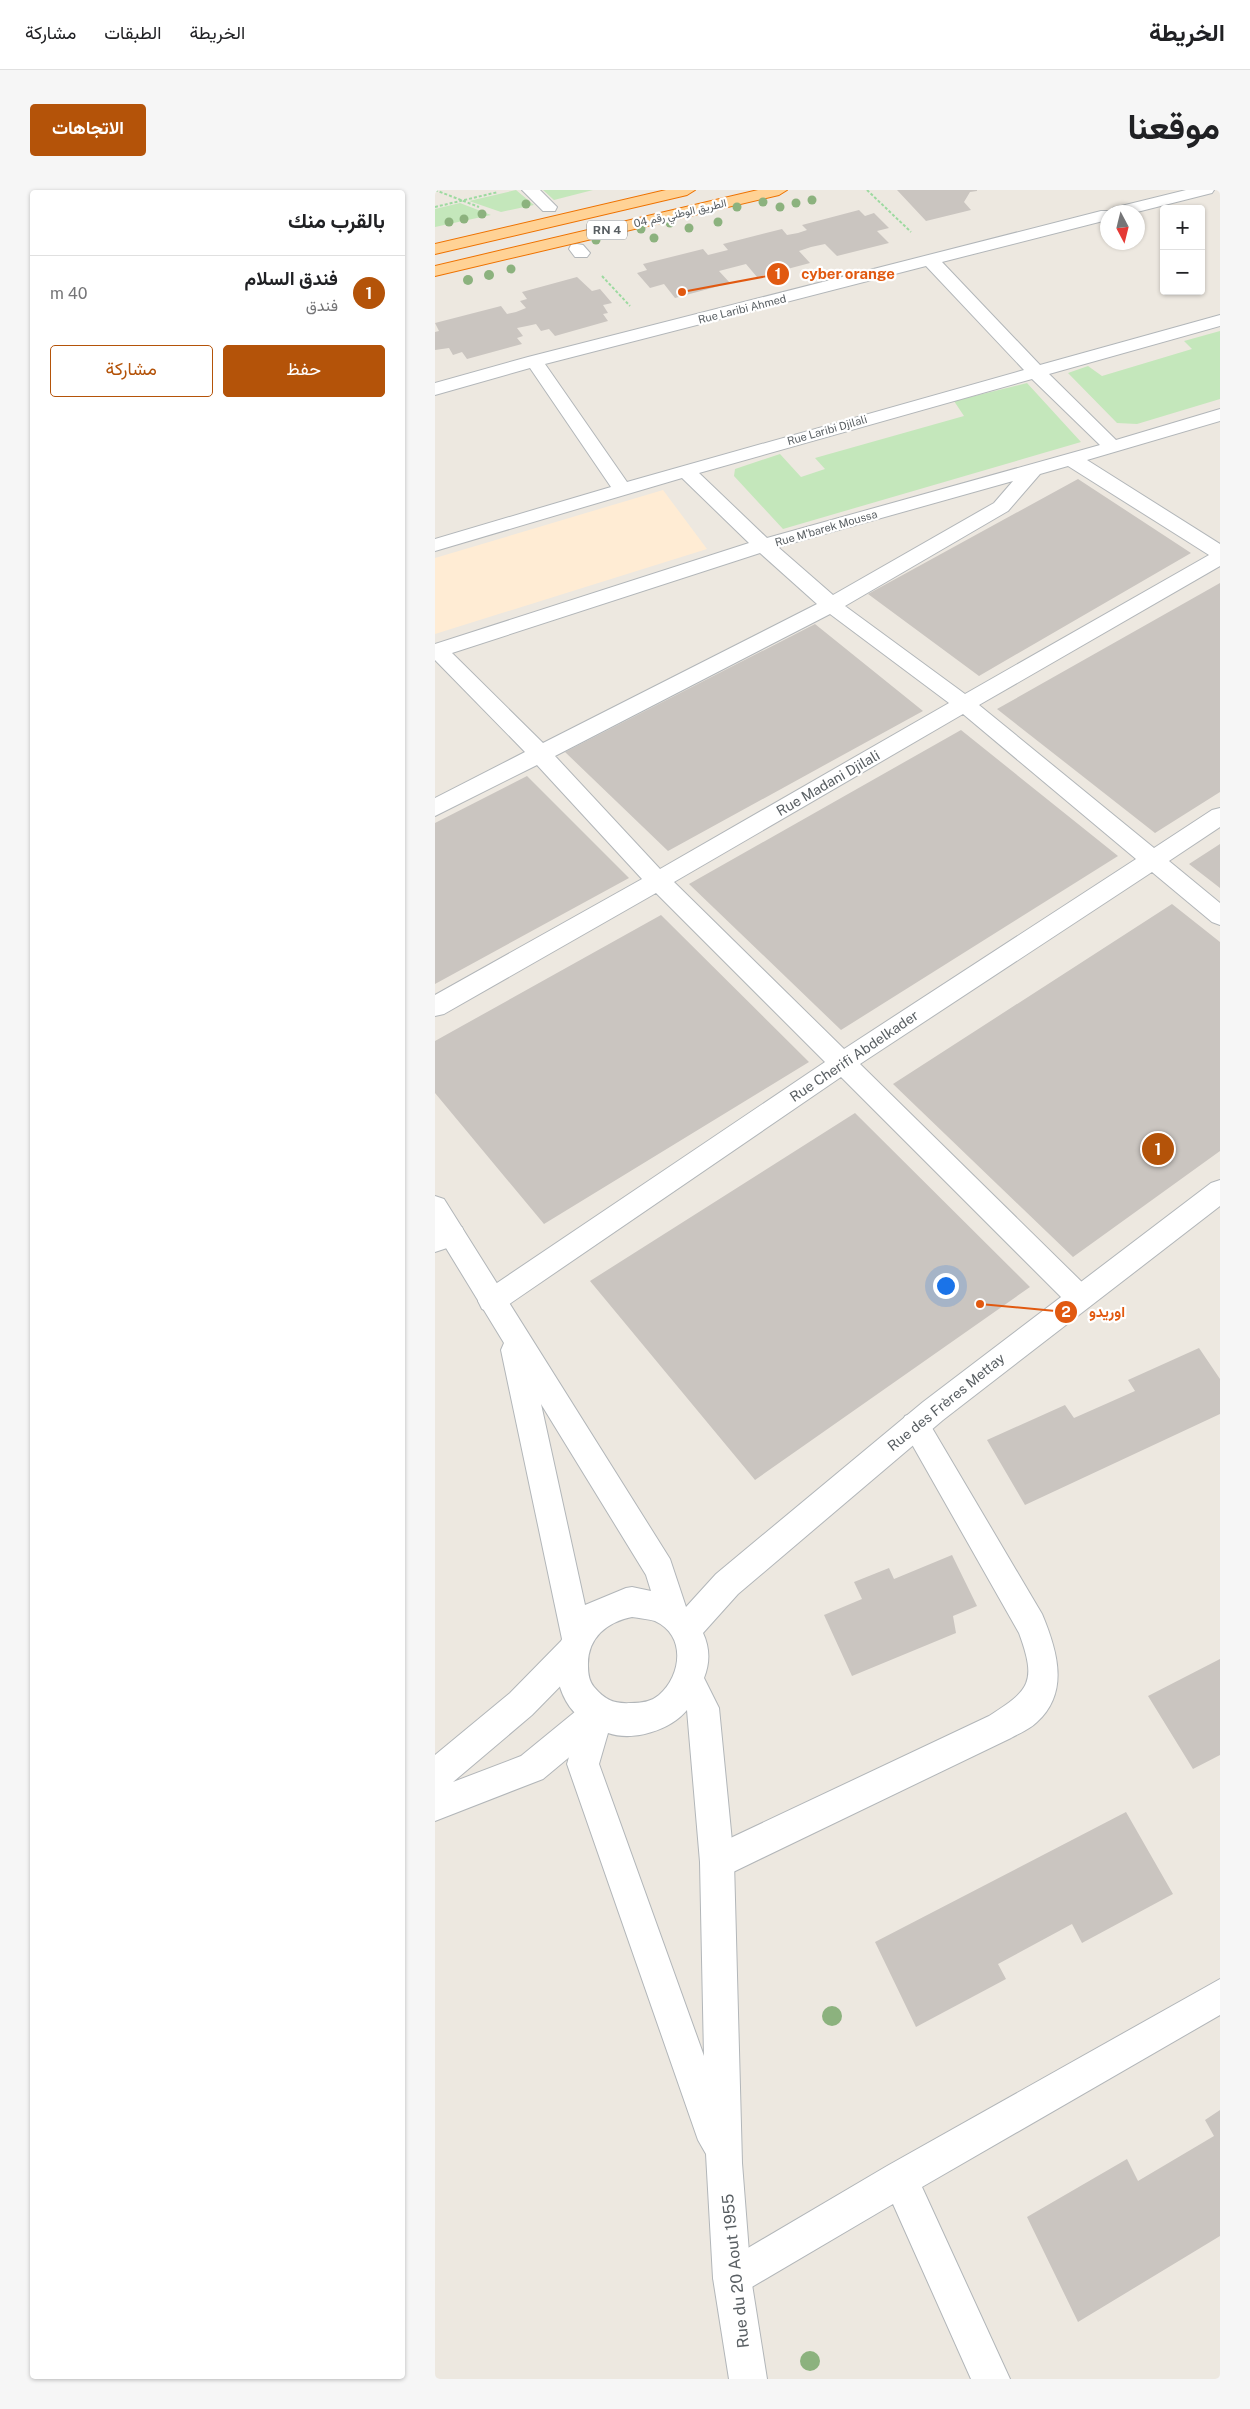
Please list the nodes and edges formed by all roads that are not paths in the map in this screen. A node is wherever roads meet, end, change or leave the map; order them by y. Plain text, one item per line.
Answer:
1 (530, 190) edge
2 (687, 190) edge
3 (779, 190) edge
4 (1206, 190) edge
5 (1145, 205) edge
6 (549, 206) dead end
7 (1100, 218) edge
8 (435, 249) edge
9 (931, 261) junction
10 (435, 271) edge
11 (1220, 320) edge
12 (535, 361) junction
13 (1035, 371) junction
14 (435, 389) edge
15 (1220, 415) edge
16 (1113, 447) junction
17 (1071, 460) junction
18 (1034, 469) junction
19 (686, 471) junction
20 (623, 490) junction
21 (763, 545) junction
22 (435, 546) edge
23 (1220, 553) edge
24 (1220, 558) edge
25 (831, 606) junction
26 (436, 650) edge
27 (963, 703) junction
28 (540, 754) junction
29 (435, 808) edge
30 (1220, 816) edge
31 (1150, 860) junction
32 (659, 882) junction
33 (1220, 916) edge
34 (435, 1006) edge
35 (841, 1064) junction
36 (1220, 1191) edge
37 (435, 1207) edge
38 (443, 1238) edge
39 (1080, 1298) junction
40 (492, 1301) junction
41 (510, 1329) junction
42 (915, 1426) junction
43 (680, 1622) junction
44 (575, 1645) junction
45 (690, 1683) junction
46 (598, 1713) junction
47 (435, 1776) edge
48 (435, 1805) edge
49 (717, 1862) junction
50 (1220, 1996) edge
51 (724, 2163) junction
52 (900, 2179) junction
53 (732, 2278) junction
54 (748, 2379) edge
55 (991, 2379) edge

1 - 6 street
2 - 8 highway, الطريق الوطني رقم 04 / RN 4
3 - 10 highway, الطريق الوطني رقم 04 / RN 4
4 - 5 street
7 - 9 street, Rue Laribi Ahmed
9 - 12 street, Rue Laribi Ahmed
9 - 13 street
11 - 13 street, Rue Laribi Djilali
12 - 14 street, Rue Laribi Ahmed
12 - 20 street
13 - 16 street
13 - 19 street, Rue Laribi Djilali
15 - 16 street, Rue M'barek Moussa
16 - 17 street, Rue M'barek Moussa
17 - 18 street, Rue M'barek Moussa
17 - 23 street
18 - 21 street, Rue M'barek Moussa
18 - 25 street
19 - 20 street, Rue Laribi Djilali
19 - 21 street
20 - 22 street, Rue Laribi Djilali
21 - 25 street
21 - 26 street, Rue M'barek Moussa
24 - 27 street, Rue Madani Djilali
25 - 27 street
25 - 28 street
26 - 28 street
27 - 31 street
27 - 32 street, Rue Madani Djilali
28 - 29 street
28 - 32 street
30 - 31 street, Rue Cherifi Abdelkader
31 - 33 street
31 - 35 street, Rue Cherifi Abdelkader
32 - 34 street, Rue Madani Djilali
32 - 35 street
35 - 39 street
35 - 40 street, Rue Cherifi Abdelkader
36 - 39 street, Rue des Frères Mettay
37 - 38 street
38 - 40 street
39 - 42 street, Rue des Frères Mettay
40 - 41 street
41 - 43 street
41 - 44 street
42 - 43 street, Rue des Frères Mettay
42 - 49 street
43 - 44 street
43 - 45 street
44 - 46 street
44 - 47 street
45 - 46 street
45 - 49 street
46 - 48 street
46 - 51 street
49 - 51 street
50 - 52 street
51 - 53 street, Rue du 20 Aout 1955
52 - 53 street
52 - 55 street
53 - 54 street, Rue du 20 Aout 1955

